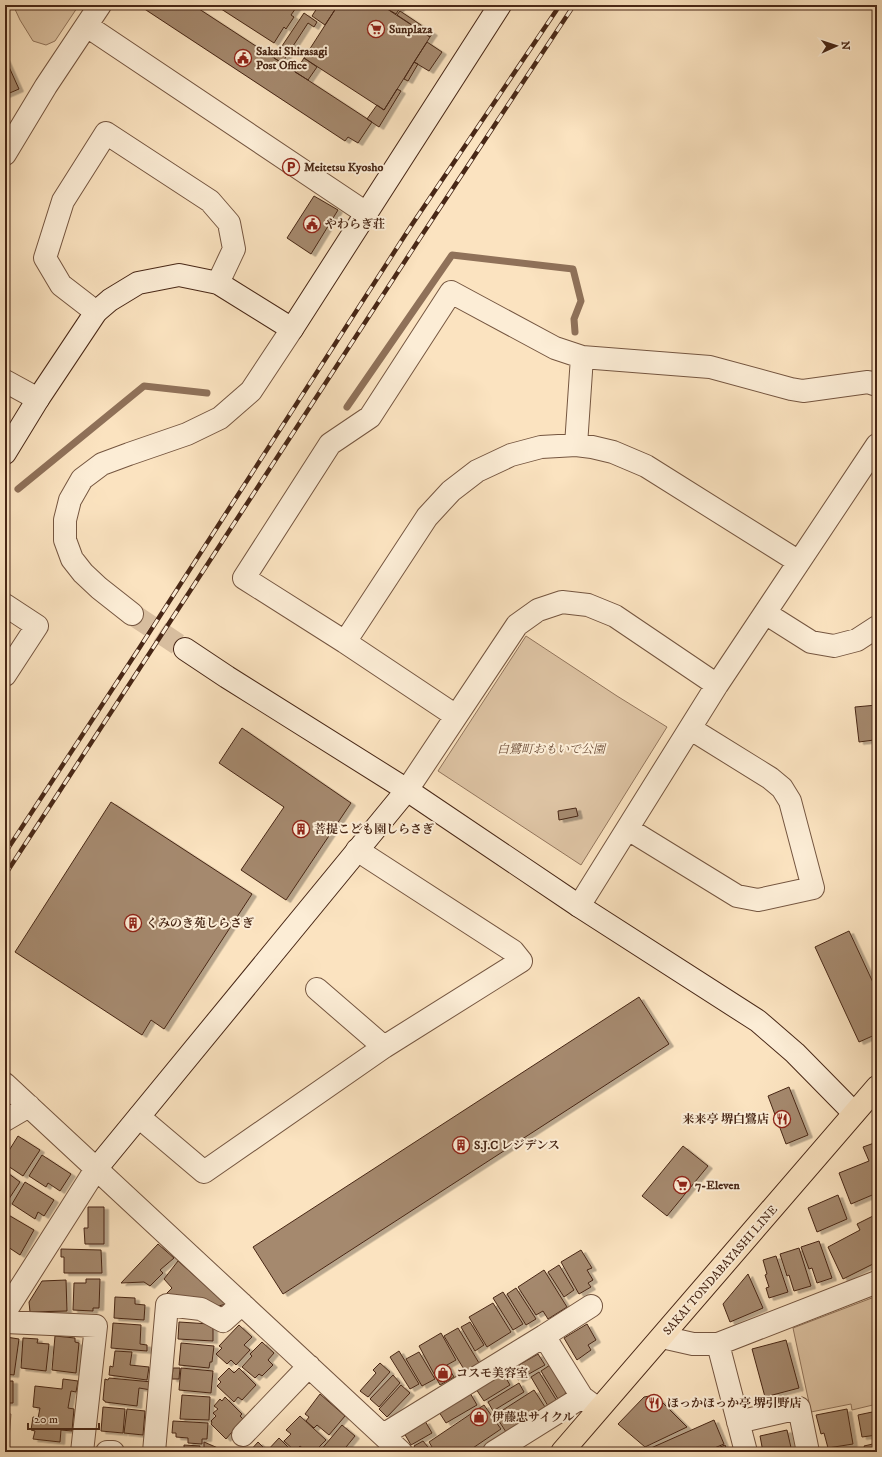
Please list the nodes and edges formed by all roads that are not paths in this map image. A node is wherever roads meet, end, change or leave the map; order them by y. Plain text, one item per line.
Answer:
1 (100, 5) edge
2 (500, 5) edge
3 (87, 26) junction
4 (5, 154) edge
5 (366, 212) junction
6 (218, 282) junction
7 (96, 312) junction
8 (292, 329) junction
9 (582, 357) junction
10 (5, 381) edge
11 (877, 385) edge
12 (38, 399) junction
13 (576, 444) junction
14 (876, 450) edge
15 (5, 454) edge
16 (799, 562) junction
17 (5, 605) edge
18 (765, 613) junction
19 (132, 614) tunnel mouth
20 (877, 627) edge
21 (345, 642) junction
22 (185, 649) tunnel mouth
23 (5, 675) edge
24 (717, 685) junction
25 (456, 716) junction
26 (691, 729) junction
27 (406, 790) junction
28 (628, 829) junction
29 (357, 850) junction
30 (579, 906) junction
31 (317, 989) dead end
32 (384, 1047) junction
33 (5, 1084) edge
34 (877, 1087) edge
35 (29, 1106) junction
36 (854, 1113) junction
37 (139, 1117) junction
38 (5, 1120) edge
39 (96, 1169) junction
40 (877, 1282) edge
41 (242, 1304) junction
42 (591, 1306) dead end
43 (5, 1312) edge
44 (5, 1322) edge
45 (544, 1336) junction
46 (662, 1338) junction
47 (718, 1344) junction
48 (309, 1366) junction
49 (591, 1404) junction
50 (738, 1422) junction
51 (243, 1435) dead end
52 (383, 1436) junction
53 (82, 1452) edge
54 (106, 1452) edge
55 (113, 1452) edge
56 (154, 1452) edge
57 (401, 1452) edge
58 (494, 1452) edge
59 (562, 1452) edge
60 (746, 1452) edge
61 (808, 1452) edge

1 - 3 street
2 - 5 street
3 - 4 street
3 - 5 street
5 - 8 street
6 - 7 street
6 - 7 street
6 - 8 street
7 - 12 street
8 - 19 street
9 - 11 street
9 - 13 street
9 - 21 street
10 - 12 street
12 - 15 street
13 - 16 street
13 - 21 street
14 - 16 street
16 - 18 street
17 - 23 street
18 - 20 street
18 - 24 street
21 - 25 street
22 - 27 street
24 - 25 street
24 - 26 street
25 - 27 street
26 - 28 street
26 - 28 street
27 - 29 street
27 - 30 street
28 - 30 street
29 - 32 street
29 - 37 street
30 - 36 street
31 - 32 street
32 - 37 street
33 - 35 street
34 - 36 main road, SAKAI TONDABAYASHI LINE
35 - 38 street
35 - 39 street
36 - 46 main road, SAKAI TONDABAYASHI LINE
37 - 39 street
39 - 41 street
39 - 43 street
40 - 47 street
41 - 48 street
41 - 56 street
42 - 45 street
44 - 53 street
45 - 49 street
45 - 52 street
46 - 47 street
46 - 49 main road, SAKAI TONDABAYASHI LINE
47 - 50 street
48 - 51 street
48 - 52 street
49 - 58 street
49 - 59 main road, SAKAI TONDABAYASHI LINE
50 - 60 street
50 - 61 street
52 - 57 street
54 - 55 street

